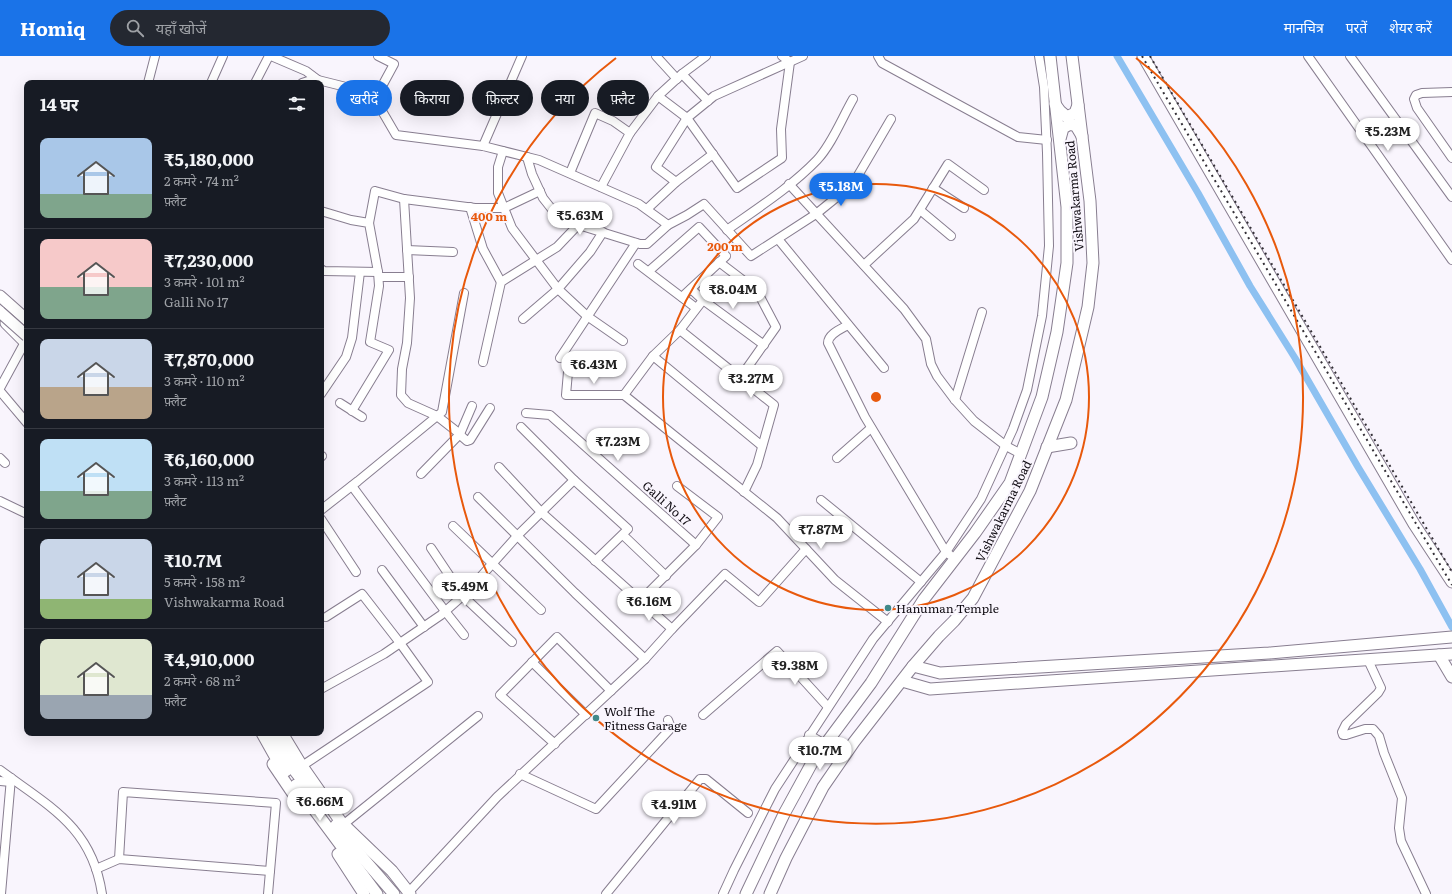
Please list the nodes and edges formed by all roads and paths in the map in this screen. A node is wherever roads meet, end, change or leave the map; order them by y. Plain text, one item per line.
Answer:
1 (155, 56) edge
2 (223, 56) edge
3 (270, 56) edge
4 (378, 56) edge
5 (522, 56) edge
6 (656, 56) edge
7 (706, 56) edge
8 (782, 56) edge
9 (803, 56) edge
10 (878, 56) edge
11 (1039, 56) edge
12 (1050, 56) edge
13 (1072, 56) edge
14 (1143, 56) edge
15 (1308, 56) edge
16 (1350, 56) edge
17 (790, 62) junction
18 (680, 76) junction
19 (149, 80) edge
20 (212, 80) edge
21 (257, 80) edge
22 (310, 80) edge
23 (318, 80) joint
24 (385, 80) edge
25 (324, 82) edge
26 (336, 84) edge
27 (1452, 92) edge
28 (658, 96) junction
29 (853, 99) dead end
30 (708, 101) junction
31 (1055, 104) junction
32 (1078, 105) junction
33 (385, 116) edge
34 (687, 118) junction
35 (891, 120) dead end
36 (630, 133) junction
37 (1082, 136) junction
38 (1060, 139) junction
39 (1046, 140) junction
40 (483, 146) junction
41 (503, 151) junction
42 (713, 154) junction
43 (527, 157) junction
44 (1452, 158) edge
45 (570, 173) junction
46 (676, 182) junction
47 (789, 184) junction
48 (601, 187) junction
49 (933, 188) junction
50 (984, 190) dead end
51 (540, 191) junction
52 (1451, 194) edge
53 (404, 199) junction
54 (470, 207) junction
55 (504, 208) junction
56 (964, 208) dead end
57 (647, 209) junction
58 (920, 210) junction
59 (324, 212) edge
60 (816, 214) junction
61 (369, 223) junction
62 (578, 225) junction
63 (668, 225) junction
64 (727, 230) junction
65 (603, 232) junction
66 (951, 236) dead end
67 (778, 239) junction
68 (636, 243) junction
69 (407, 250) junction
70 (453, 252) dead end
71 (536, 260) junction
72 (1452, 260) edge
73 (719, 262) junction
74 (638, 264) dead end
75 (864, 266) junction
76 (324, 271) edge
77 (649, 271) junction
78 (360, 272) junction
79 (378, 275) junction
80 (409, 277) junction
81 (501, 282) junction
82 (690, 289) junction
83 (558, 290) junction
84 (464, 293) dead end
85 (0, 296) edge
86 (682, 297) junction
87 (703, 300) junction
88 (0, 303) edge
89 (696, 308) junction
90 (0, 312) edge
91 (982, 312) dead end
92 (0, 316) edge
93 (587, 316) junction
94 (24, 317) edge
95 (523, 319) dead end
96 (24, 323) edge
97 (848, 325) junction
98 (680, 330) junction
99 (24, 340) edge
100 (623, 341) dead end
101 (764, 345) junction
102 (653, 356) junction
103 (560, 358) dead end
104 (483, 362) dead end
105 (884, 368) dead end
106 (568, 372) dead end
107 (740, 378) junction
108 (0, 388) edge
109 (324, 390) edge
110 (0, 391) edge
111 (624, 395) junction
112 (955, 400) junction
113 (340, 403) dead end
114 (472, 406) dead end
115 (490, 408) dead end
116 (352, 411) junction
117 (526, 413) dead end
118 (437, 416) junction
119 (362, 417) dead end
120 (24, 419) edge
121 (521, 427) dead end
122 (871, 428) junction
123 (460, 434) junction
124 (1071, 443) dead end
125 (762, 446) junction
126 (1006, 446) junction
127 (1047, 447) junction
128 (1020, 454) junction
129 (837, 458) dead end
130 (499, 467) dead end
131 (421, 474) dead end
132 (574, 480) junction
133 (352, 486) junction
134 (678, 486) dead end
135 (744, 492) junction
136 (478, 497) dead end
137 (822, 500) dead end
138 (0, 501) edge
139 (324, 508) edge
140 (541, 512) junction
141 (24, 513) edge
142 (324, 524) edge
143 (453, 526) dead end
144 (623, 534) junction
145 (518, 535) junction
146 (696, 545) junction
147 (431, 548) dead end
148 (806, 549) junction
149 (946, 552) junction
150 (955, 559) junction
151 (595, 561) junction
152 (492, 564) junction
153 (382, 570) dead end
154 (356, 572) dead end
155 (666, 576) junction
156 (921, 582) junction
157 (1452, 582) edge
158 (463, 596) junction
159 (641, 600) junction
160 (541, 610) dead end
161 (445, 612) junction
162 (326, 617) dead end
163 (888, 622) junction
164 (424, 627) junction
165 (672, 629) junction
166 (464, 635) dead end
167 (1452, 637) edge
168 (512, 642) dead end
169 (400, 643) junction
170 (1444, 655) edge
171 (645, 659) junction
172 (1368, 660) junction
173 (532, 662) junction
174 (913, 666) junction
175 (1452, 677) edge
176 (902, 680) junction
177 (324, 687) edge
178 (611, 691) junction
179 (828, 707) junction
180 (586, 715) junction
181 (703, 715) dead end
182 (478, 716) dead end
183 (668, 720) dead end
184 (809, 735) junction
185 (258, 736) edge
186 (264, 736) edge
187 (273, 736) edge
188 (284, 736) edge
189 (555, 744) junction
190 (825, 744) junction
191 (302, 766) junction
192 (0, 770) edge
193 (520, 774) junction
194 (11, 780) junction
195 (0, 781) edge
196 (748, 813) dead end
197 (344, 824) junction
198 (2, 848) edge
199 (119, 859) junction
200 (96, 869) junction
201 (270, 871) junction
202 (1, 894) edge
203 (102, 894) edge
204 (268, 894) edge
205 (364, 894) edge
206 (377, 894) edge
207 (394, 894) edge
208 (408, 894) edge
209 (606, 894) edge
210 (723, 894) edge
211 (746, 894) edge
212 (770, 894) edge
213 (1426, 894) edge

1 - 19 street
2 - 20 street
3 - 21 street
3 - 23 street
4 - 24 street
5 - 40 street
6 - 18 street
7 - 18 street
8 - 17 street
9 - 17 street
10 - 39 street
11 - 39 street
12 - 31 main road, Vishwakarma Road
13 - 32 main road, Vishwakarma Road
14 - 157 main road
15 - 72 street
16 - 52 street
17 - 30 street
17 - 42 street
18 - 28 street
18 - 30 street
22 - 23 street
25 - 26 street
27 - 44 street
28 - 34 street
28 - 36 street
29 - 47 street
30 - 34 street
31 - 32 main road
31 - 38 main road, Vishwakarma Road
32 - 37 main road, Vishwakarma Road
33 - 40 street
34 - 42 street
34 - 46 street
35 - 60 street
36 - 45 street
36 - 48 street
37 - 38 main road
37 - 127 main road, Vishwakarma Road
38 - 128 main road, Vishwakarma Road
39 - 126 street
40 - 41 street
41 - 43 street
41 - 55 street
42 - 46 street
43 - 45 street
43 - 51 street
45 - 48 street
46 - 57 street
47 - 60 street
47 - 64 street
48 - 57 street
49 - 50 street
49 - 56 street
49 - 58 street
51 - 55 street
51 - 62 street
53 - 54 street
53 - 61 street
53 - 69 street
54 - 55 street
54 - 81 street
55 - 71 street
57 - 63 street
58 - 66 street
58 - 75 street
59 - 61 street
60 - 67 street
60 - 75 street
61 - 79 street
62 - 65 street
62 - 71 street
63 - 64 street
63 - 68 street
64 - 67 street
65 - 68 street
65 - 83 street
67 - 97 street
68 - 93 street
69 - 70 street
69 - 80 street
71 - 81 street
71 - 83 street
73 - 77 street
73 - 82 street
73 - 101 street
74 - 77 street
75 - 112 street
76 - 78 street
77 - 86 street
78 - 79 street
78 - 109 street
79 - 80 street
79 - 116 street
80 - 118 street
81 - 104 street
82 - 86 street
82 - 87 street
83 - 93 street
83 - 95 street
84 - 118 street
85 - 94 main road
86 - 89 street
87 - 89 street
87 - 101 street
88 - 96 main road
89 - 98 street
90 - 99 main road, bridge
91 - 112 street
92 - 99 main road
93 - 100 street
93 - 103 street
97 - 105 street
97 - 122 street
98 - 102 street
98 - 107 street
99 - 108 street
101 - 107 street
102 - 111 street
102 - 125 street
106 - 111 street
107 - 125 street
110 - 120 street
111 - 135 street
112 - 126 street
113 - 116 street
114 - 123 street
115 - 123 street
116 - 119 street
117 - 146 street, Galli No 17
118 - 123 street
118 - 133 street
121 - 132 street
122 - 129 street
122 - 149 street
123 - 131 street
124 - 127 main road
125 - 135 street
126 - 128 street
126 - 149 street
127 - 174 main road, Vishwakarma Road
128 - 150 main road, Vishwakarma Road
130 - 140 street
132 - 140 street
132 - 144 street
133 - 139 street
133 - 161 street
134 - 146 street
135 - 148 street
136 - 145 street
137 - 156 street
138 - 141 street
140 - 145 street
140 - 151 street
142 - 154 street
143 - 152 street
144 - 151 street
144 - 155 street
145 - 152 street
145 - 171 street
146 - 155 street
147 - 158 street
148 - 163 street
148 - 165 street
149 - 150 street
149 - 156 street
150 - 190 main road, Vishwakarma Road
151 - 159 street
152 - 158 street
152 - 160 street
153 - 164 street
155 - 159 street
156 - 163 street
158 - 161 street
158 - 168 street
159 - 165 street
161 - 164 street
161 - 166 street
162 - 169 street
163 - 179 street
164 - 169 street
165 - 171 street
167 - 174 main road
169 - 177 street
169 - 191 street
170 - 172 main road
170 - 175 main road
171 - 178 street
172 - 176 main road
172 - 213 street
173 - 178 street
173 - 180 street
173 - 189 street
174 - 176 main road, Vishwakarma Road
176 - 212 main road, Vishwakarma Road
178 - 180 street
179 - 181 street
179 - 184 street
180 - 189 street
182 - 197 street
183 - 193 street
184 - 190 street
184 - 210 street
185 - 205 main road
186 - 206 main road
187 - 207 main road
188 - 191 main road
189 - 193 street
190 - 211 main road, Vishwakarma Road
191 - 197 main road
192 - 194 street
193 - 208 street
194 - 195 street
194 - 198 street
194 - 200 street
196 - 209 street
197 - 208 main road
198 - 202 street
199 - 200 street
199 - 201 street
199 - 201 street
200 - 203 street
201 - 204 street

